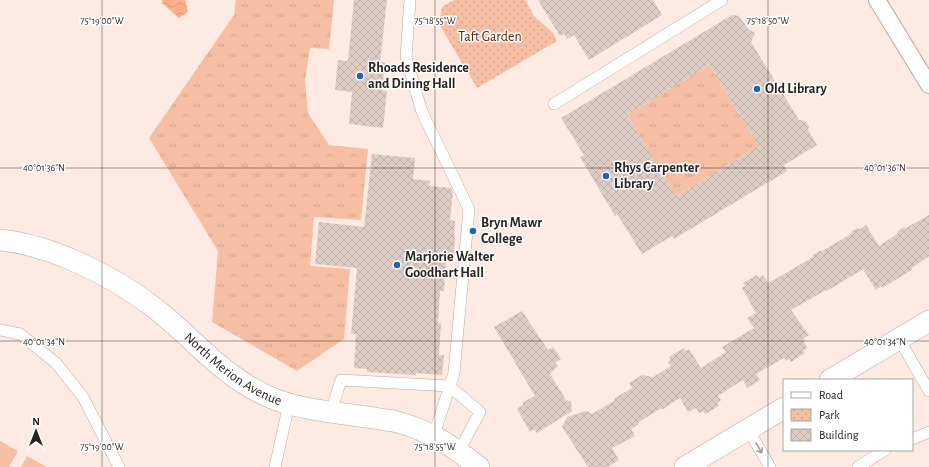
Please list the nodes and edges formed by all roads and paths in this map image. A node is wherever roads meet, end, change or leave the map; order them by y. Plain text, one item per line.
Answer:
1 (410, 0) edge
2 (722, 0) edge
3 (877, 0) edge
4 (929, 85) edge
5 (554, 104) dead end
6 (0, 240) edge
7 (929, 321) edge
8 (0, 330) edge
9 (899, 339) junction
10 (832, 379) edge
11 (450, 386) junction
12 (929, 391) edge
13 (289, 404) junction
14 (783, 409) edge
15 (331, 412) junction
16 (748, 429) junction
17 (929, 432) edge
18 (434, 435) junction
19 (913, 439) edge
20 (459, 451) junction
21 (883, 451) edge
22 (118, 467) edge
23 (275, 467) edge
24 (479, 467) edge
25 (685, 467) edge
26 (770, 467) edge
27 (858, 467) edge

1 - 11 lane
2 - 5 lane
3 - 4 street
6 - 13 street, North Merion Avenue
7 - 9 street
8 - 22 lane
9 - 10 street
9 - 12 lane
11 - 15 lane
11 - 18 lane
11 - 20 lane
13 - 15 street, North Merion Avenue
13 - 23 lane
14 - 16 street
15 - 18 street, North Merion Avenue
16 - 25 street
16 -> 26 lane
17 - 19 lane
18 - 20 street, North Merion Avenue
20 - 24 street, North Merion Avenue
21 - 27 lane

